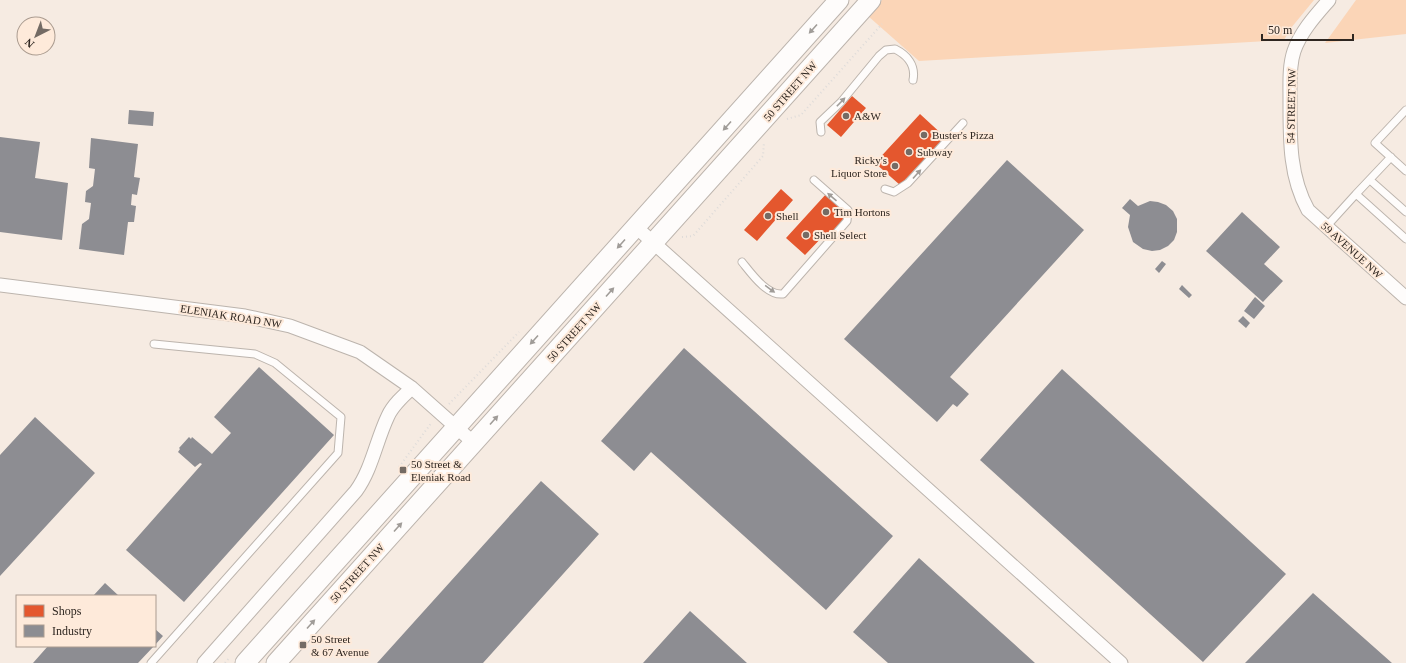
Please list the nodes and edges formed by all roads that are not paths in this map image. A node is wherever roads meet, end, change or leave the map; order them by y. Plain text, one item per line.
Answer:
1 (839, 0) edge
2 (871, 0) edge
3 (1329, 0) edge
4 (913, 80) dead end
5 (1406, 110) edge
6 (963, 123) dead end
7 (821, 132) dead end
8 (1391, 157) junction
9 (1406, 170) edge
10 (814, 180) dead end
11 (1370, 180) junction
12 (885, 189) dead end
13 (1356, 194) junction
14 (1301, 198) joint
15 (1406, 212) edge
16 (636, 227) junction
17 (1326, 227) junction
18 (1406, 239) edge
19 (654, 243) junction
20 (742, 262) dead end
21 (0, 285) edge
22 (1406, 298) edge
23 (154, 344) dead end
24 (412, 388) junction
25 (457, 426) junction
26 (474, 443) junction
27 (151, 663) edge
28 (204, 663) edge
29 (245, 663) edge
30 (276, 663) edge
31 (1120, 663) edge

1 -> 16 main road
2 - 19 main road, 50 STREET NW
3 - 14 street, 54 STREET NW
7 -> 4 lane
5 - 8 lane
12 -> 6 lane
8 - 9 lane
8 - 11 lane
20 -> 10 lane
11 - 13 lane
11 - 15 lane
13 - 17 lane
13 - 18 lane
14 - 17 street, 59 AVENUE NW
16 - 19 street
16 -> 25 main road
17 - 22 street, 59 AVENUE NW
26 -> 19 main road, 50 STREET NW
19 - 31 street
21 - 24 street, ELENIAK ROAD NW
23 - 27 lane
24 - 25 street, ELENIAK ROAD NW
24 - 28 street
25 - 26 street, ELENIAK ROAD NW
25 - 29 main road
30 -> 26 main road, 50 STREET NW

